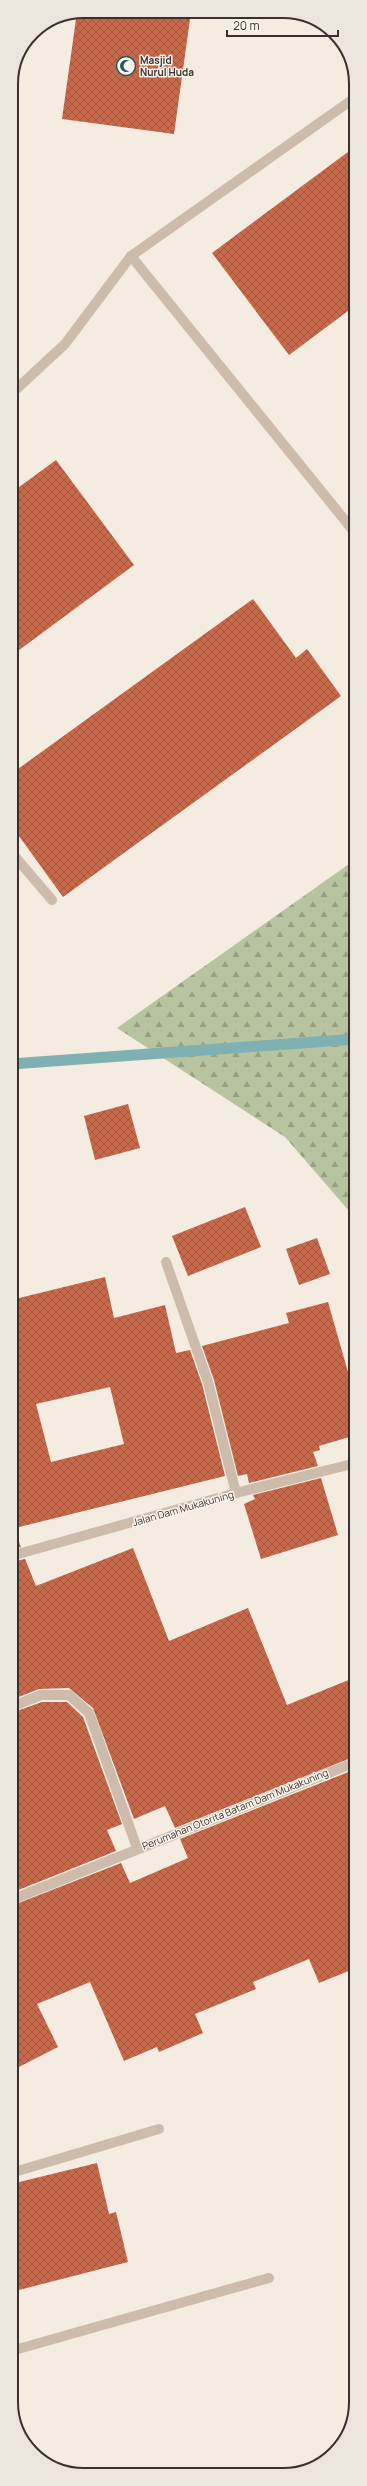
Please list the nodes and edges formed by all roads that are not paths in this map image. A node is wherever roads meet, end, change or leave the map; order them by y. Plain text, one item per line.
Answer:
1 (349, 102) edge
2 (131, 256) junction
3 (18, 388) edge
4 (349, 525) edge
5 (18, 860) edge
6 (52, 900) dead end
7 (166, 1262) dead end
8 (349, 1465) edge
9 (236, 1493) junction
10 (18, 1554) edge
11 (18, 1704) edge
12 (349, 1765) edge
13 (137, 1848) junction
14 (18, 1897) edge
15 (159, 2129) dead end
16 (18, 2171) edge
17 (269, 2278) dead end
18 (18, 2349) edge

1 - 2 street
2 - 3 street
2 - 4 street
5 - 6 street
7 - 9 street
8 - 9 street, Jalan Dam Mukakuning
9 - 10 street, Jalan Dam Mukakuning
11 - 13 street, Perumahan Otorita Batam Dam Mukakuning
12 - 13 street, Perumahan Otorita Batam Dam Mukakuning
13 - 14 street, Perumahan Otorita Batam Dam Mukakuning
15 - 16 street
17 - 18 street

